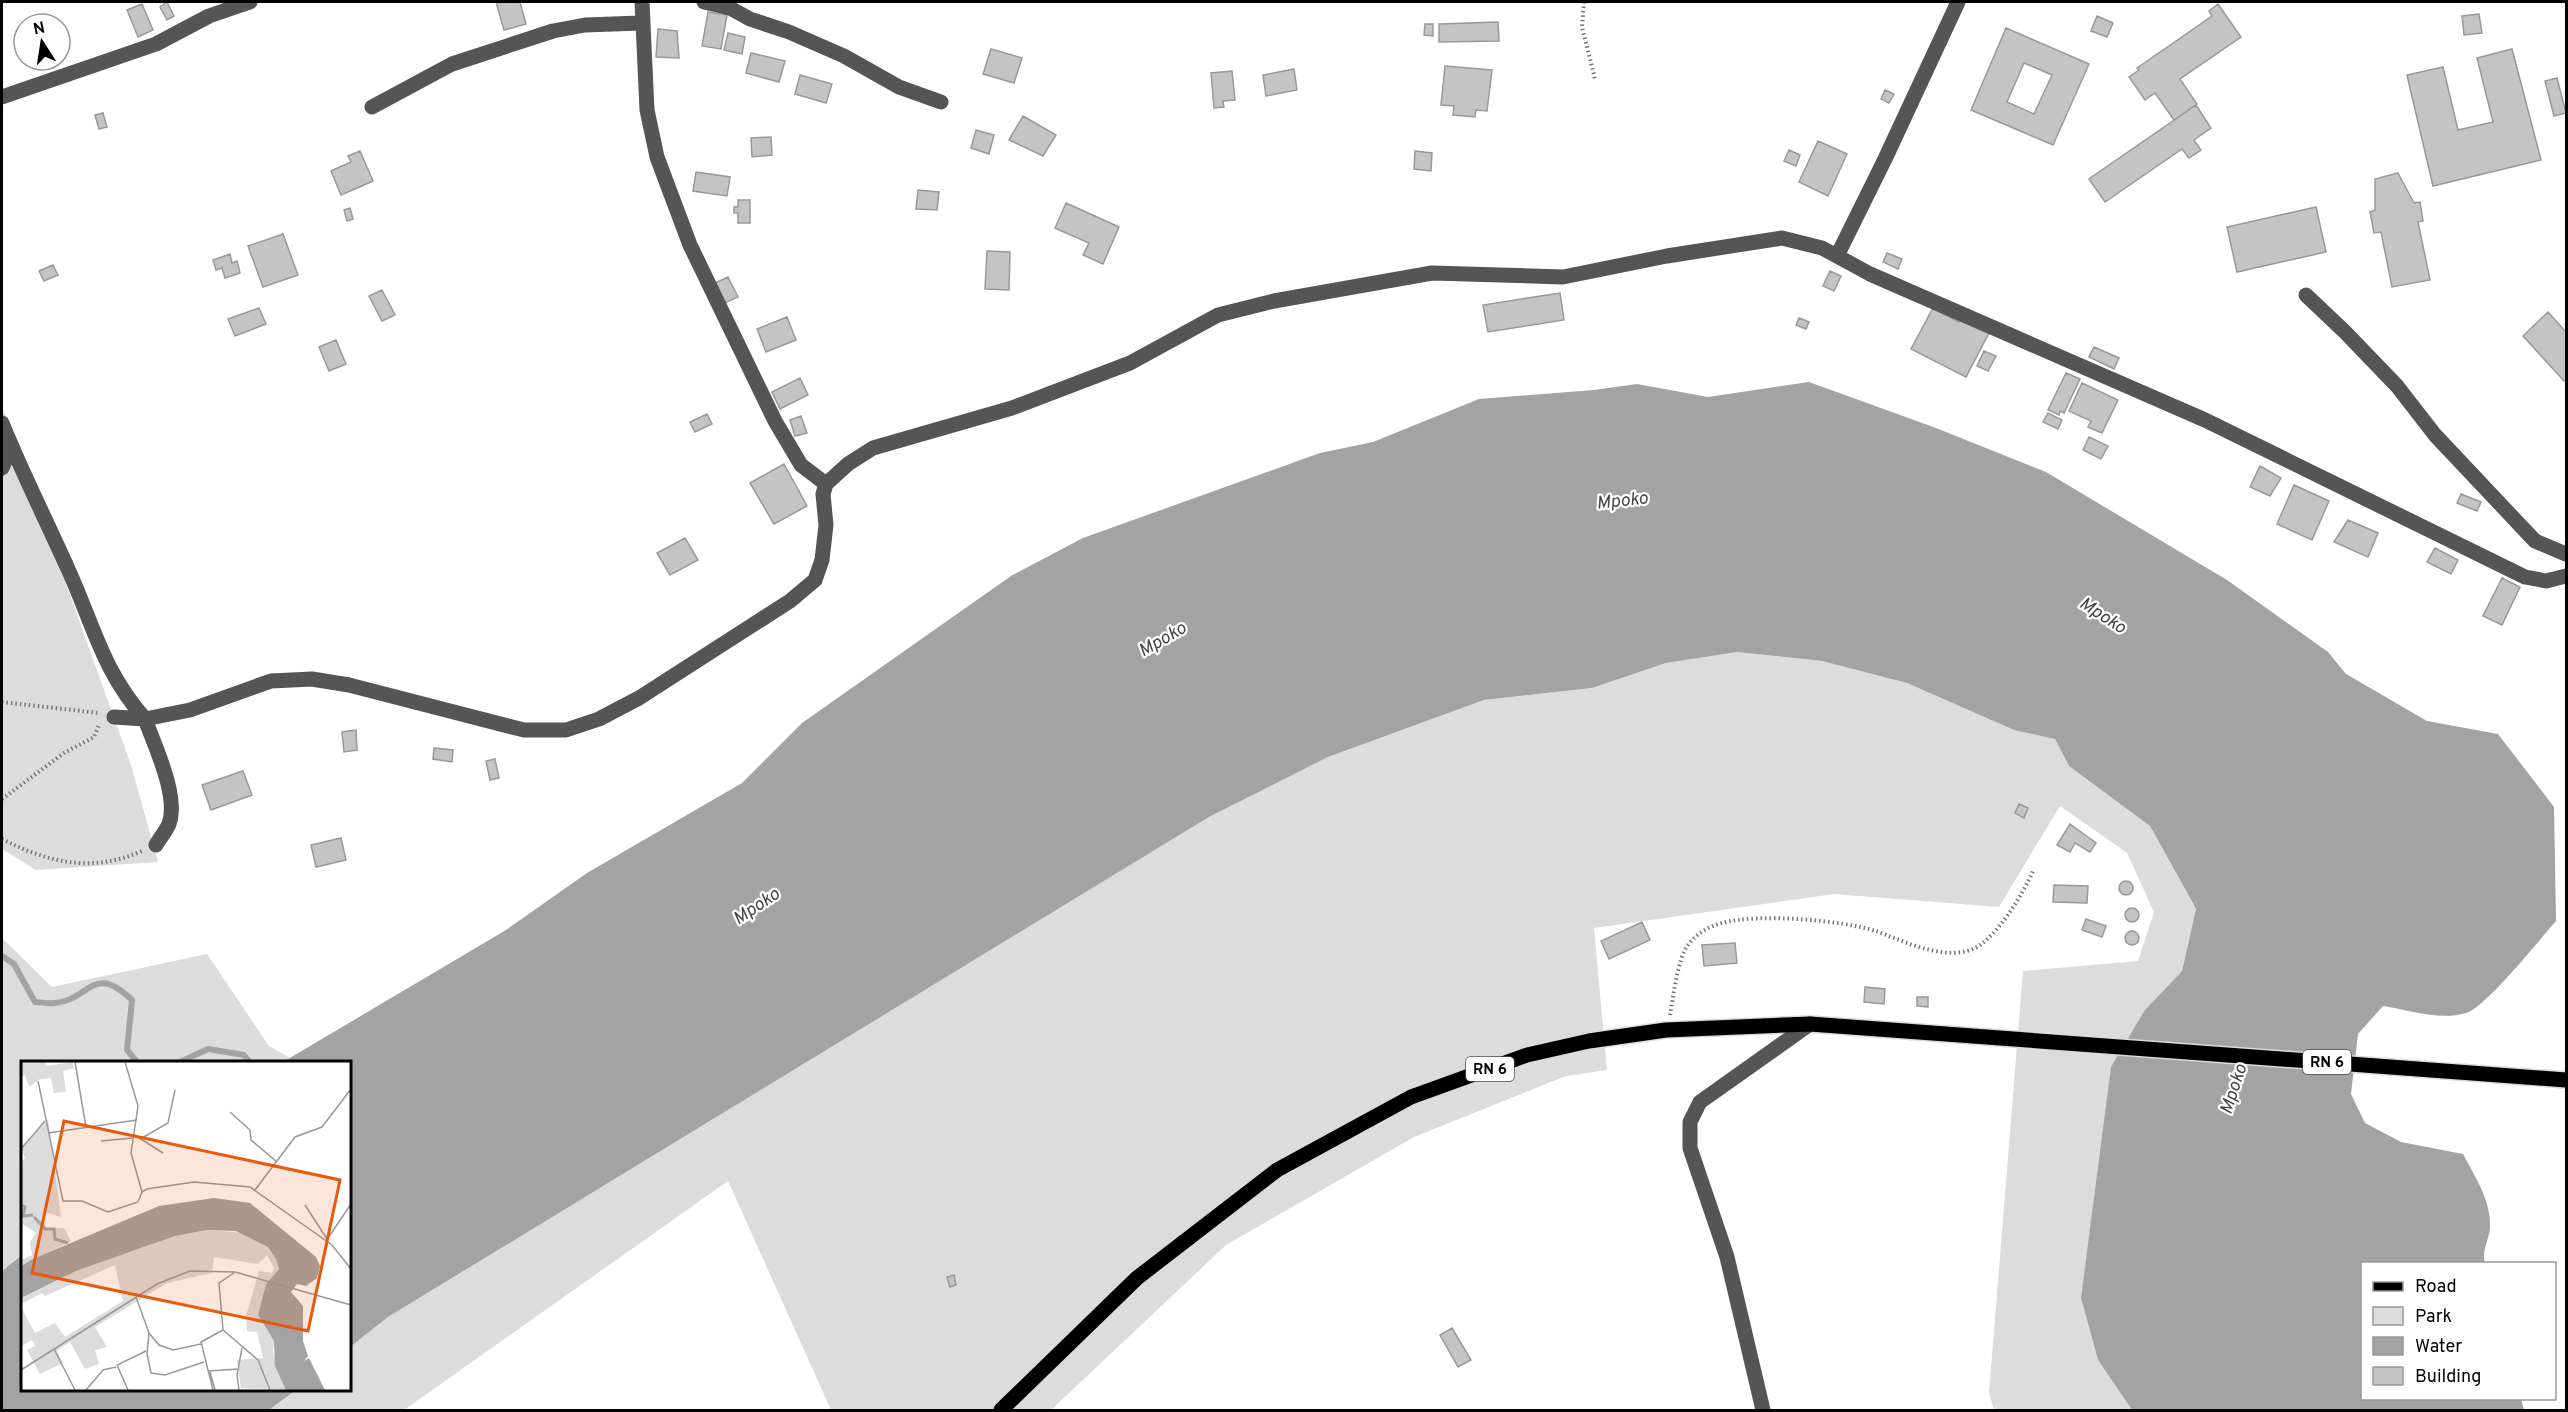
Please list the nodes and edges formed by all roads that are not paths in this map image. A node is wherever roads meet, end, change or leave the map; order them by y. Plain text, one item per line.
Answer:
1 (250, 2) edge
2 (642, 2) edge
3 (704, 2) edge
4 (1958, 2) edge
5 (733, 5) edge
6 (207, 9) edge
7 (641, 23) junction
8 (2, 97) edge
9 (941, 102) dead end
10 (372, 107) dead end
11 (1836, 256) junction
12 (2306, 295) dead end
13 (2, 423) edge
14 (6, 444) edge
15 (2, 468) edge
16 (826, 484) junction
17 (2566, 554) edge
18 (2566, 575) edge
19 (114, 717) road end
20 (145, 719) junction
21 (156, 845) road end
22 (1810, 1024) junction
23 (2566, 1080) edge
24 (1001, 1410) edge
25 (1763, 1410) edge

1 - 6 street
2 - 7 street
3 - 5 street
4 - 11 street
5 - 9 street
6 - 8 street
7 - 10 street
7 - 16 street
11 - 16 street
11 - 18 street
12 - 17 street
13 - 14 street
14 - 15 street
14 - 20 street
16 - 20 street
19 - 20 street
20 - 21 street
22 - 23 main road, RN 6
22 - 24 main road, RN 6
22 - 25 street

